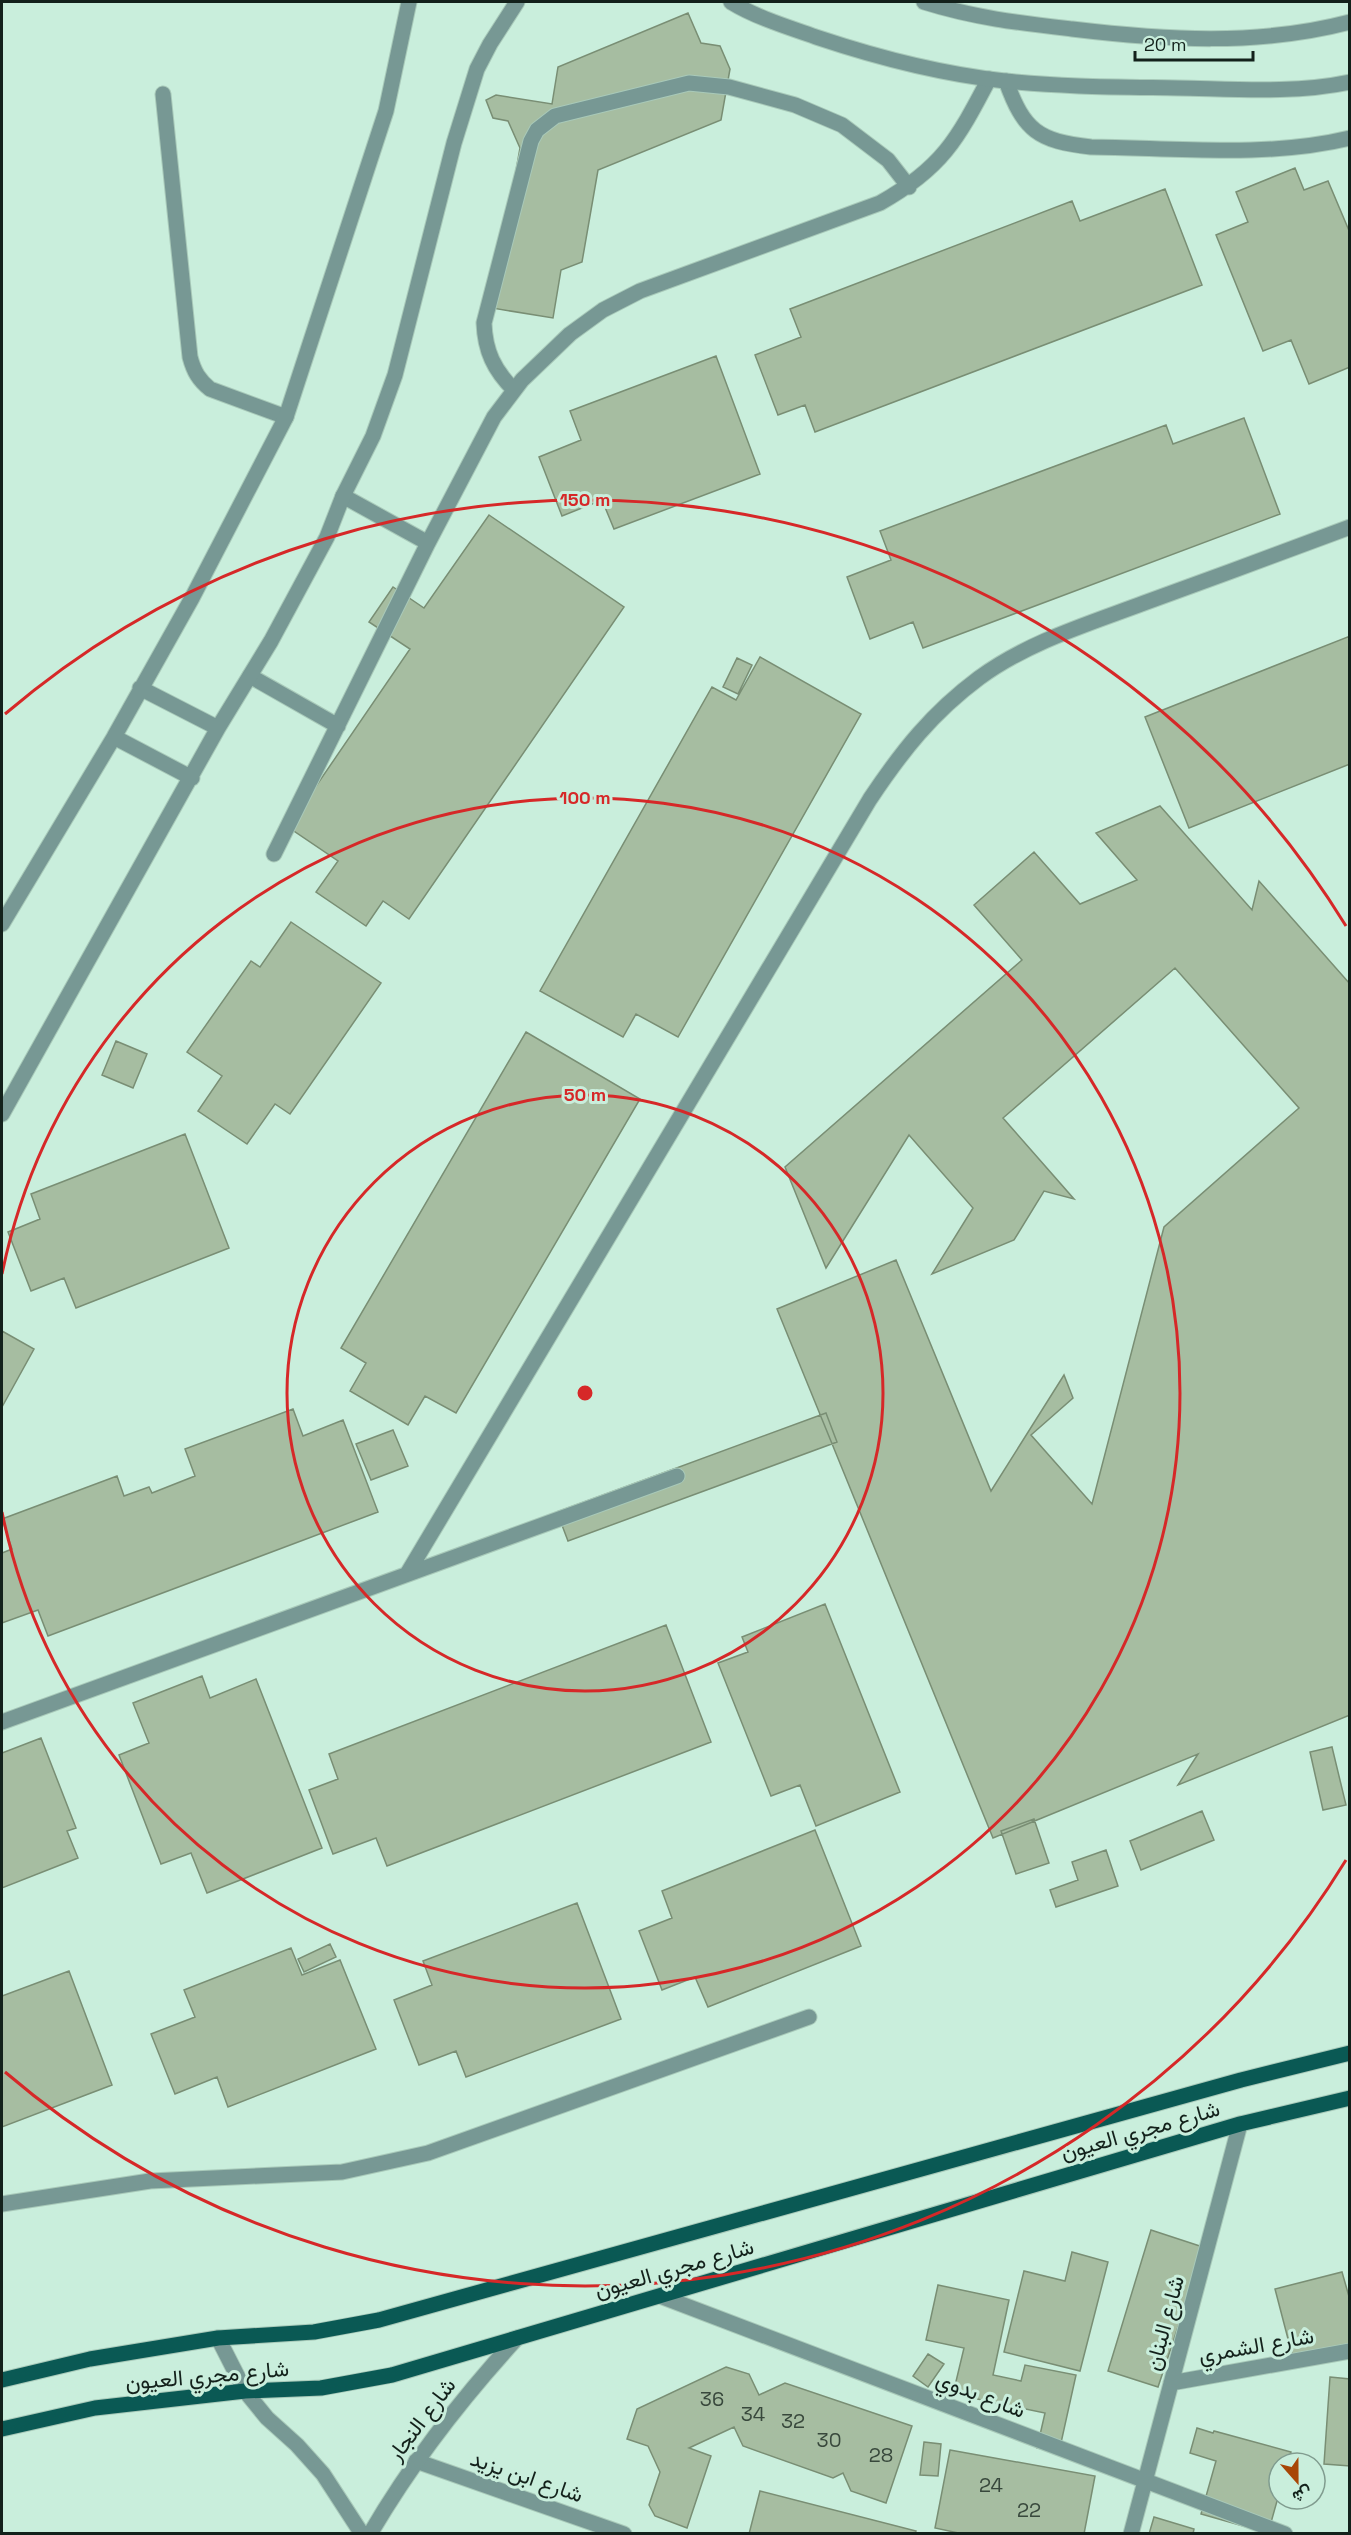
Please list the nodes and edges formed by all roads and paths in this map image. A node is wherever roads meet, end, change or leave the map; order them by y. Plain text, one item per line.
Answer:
1 (409, 2) edge
2 (517, 2) edge
3 (731, 2) edge
4 (924, 2) edge
5 (1350, 22) edge
6 (989, 79) junction
7 (1006, 81) junction
8 (1350, 82) edge
9 (163, 94) dead end
10 (1350, 138) edge
11 (909, 187) junction
12 (514, 390) junction
13 (286, 417) junction
14 (343, 496) junction
15 (1350, 528) edge
16 (428, 543) junction
17 (250, 676) junction
18 (140, 688) junction
19 (338, 726) junction
20 (218, 728) junction
21 (114, 737) junction
22 (192, 778) junction
23 (274, 854) dead end
24 (2, 924) edge
25 (2, 1114) edge
26 (677, 1476) dead end
27 (407, 1574) junction
28 (2, 1722) edge
29 (809, 2017) dead end
30 (1350, 2053) edge
31 (1350, 2098) edge
32 (1240, 2124) junction
33 (2, 2204) edge
34 (660, 2296) junction
35 (218, 2338) junction
36 (517, 2338) junction
37 (1350, 2351) edge
38 (2, 2380) edge
39 (1171, 2383) junction
40 (245, 2391) junction
41 (2, 2429) edge
42 (416, 2461) junction
43 (1145, 2481) junction
44 (362, 2534) edge
45 (370, 2534) edge
46 (624, 2534) edge
47 (1131, 2534) edge
48 (1285, 2534) edge

1 - 13 street
2 - 14 street
3 - 6 street
4 - 5 street
6 - 7 street
6 - 11 street
7 - 8 street
7 - 10 street
9 - 13 street
11 - 12 street
11 - 12 street
12 - 16 street
13 - 18 street
14 - 16 street
14 - 17 street
15 - 27 street
16 - 19 street
17 - 19 street
17 - 20 street
18 - 20 street
18 - 21 street
19 - 23 street
20 - 22 street
21 - 22 street
21 - 24 street
22 - 25 street
26 - 27 street
27 - 28 street
29 - 33 street
30 - 35 main road, شارع مجري العيون
31 - 32 main road, شارع مجري العيون
32 - 34 main road, شارع مجري العيون
32 - 39 street, شارع البنان
34 - 36 main road, شارع مجري العيون
34 - 43 street, شارع بدوي
35 - 38 main road, شارع مجري العيون
35 - 40 street
36 - 40 main road, شارع مجري العيون
36 - 42 street, شارع النجار
37 - 39 street, شارع الشمري
39 - 43 street, شارع البنان
40 - 41 main road, شارع مجري العيون
40 - 44 street
42 - 45 street, شارع النجار
42 - 46 street, شارع ابن يزيد
43 - 47 street, شارع البنان
43 - 48 street, شارع بدوي

